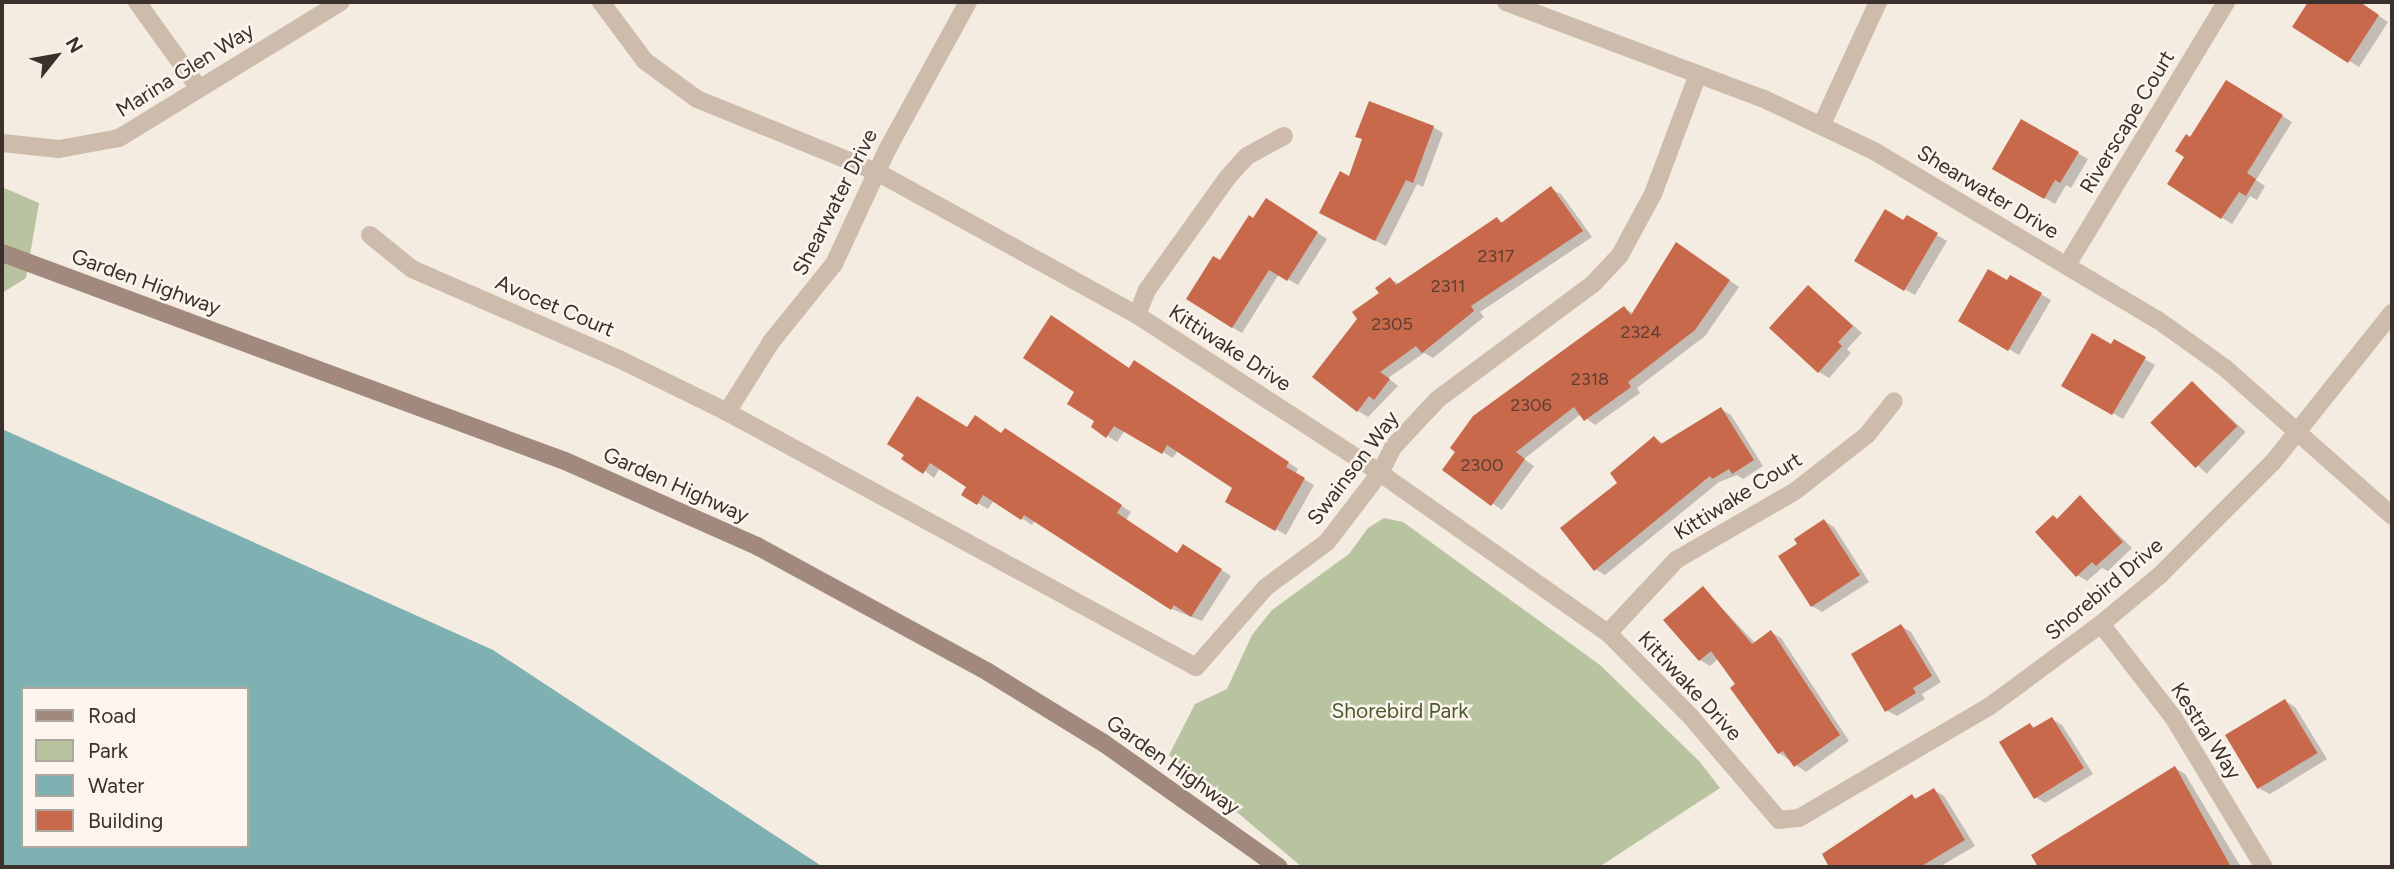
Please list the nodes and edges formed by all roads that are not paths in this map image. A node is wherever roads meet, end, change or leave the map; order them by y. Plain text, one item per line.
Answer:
1 (137, 2) edge
2 (341, 2) edge
3 (601, 2) edge
4 (968, 2) edge
5 (1506, 2) edge
6 (1559, 2) edge
7 (1878, 2) edge
8 (2227, 2) edge
9 (1553, 19) junction
10 (1698, 74) junction
11 (198, 87) junction
12 (1822, 124) junction
13 (1284, 136) dead end
14 (2, 144) edge
15 (877, 172) junction
16 (370, 235) dead end
17 (2, 253) edge
18 (2067, 265) junction
19 (2392, 313) edge
20 (1137, 315) junction
21 (1894, 401) dead end
22 (727, 412) junction
23 (2300, 431) junction
24 (1380, 473) junction
25 (2392, 516) edge
26 (2101, 624) junction
27 (1608, 633) junction
28 (1779, 820) joint
29 (1279, 867) edge
30 (2264, 867) edge

1 - 11 street
2 - 11 street, Marina Glen Way
3 - 15 street, Kittiwake Drive
4 - 15 street, Shearwater Drive
5 - 9 street, Shearwater Drive
6 - 9 street
7 - 12 street
8 - 18 street, Riverscape Court
9 - 10 street, Shearwater Drive
10 - 12 street, Shearwater Drive
10 - 24 street, Swainson Way
11 - 14 street, Marina Glen Way
12 - 18 street, Shearwater Drive
13 - 20 street
15 - 20 street, Kittiwake Drive
15 - 22 street, Shearwater Drive
16 - 22 street, Avocet Court
17 - 29 main road, Garden Highway
18 - 23 street, Shearwater Drive
19 - 23 street, Shorebird Drive
20 - 24 street, Kittiwake Drive
21 - 27 street, Kittiwake Court
22 - 24 street, Swainson Way
23 - 25 street, Shearwater Drive
23 - 26 street, Shorebird Drive
24 - 27 street, Kittiwake Drive
26 - 28 street, Shorebird Drive
26 - 30 street, Kestral Way
27 - 28 street, Kittiwake Drive

